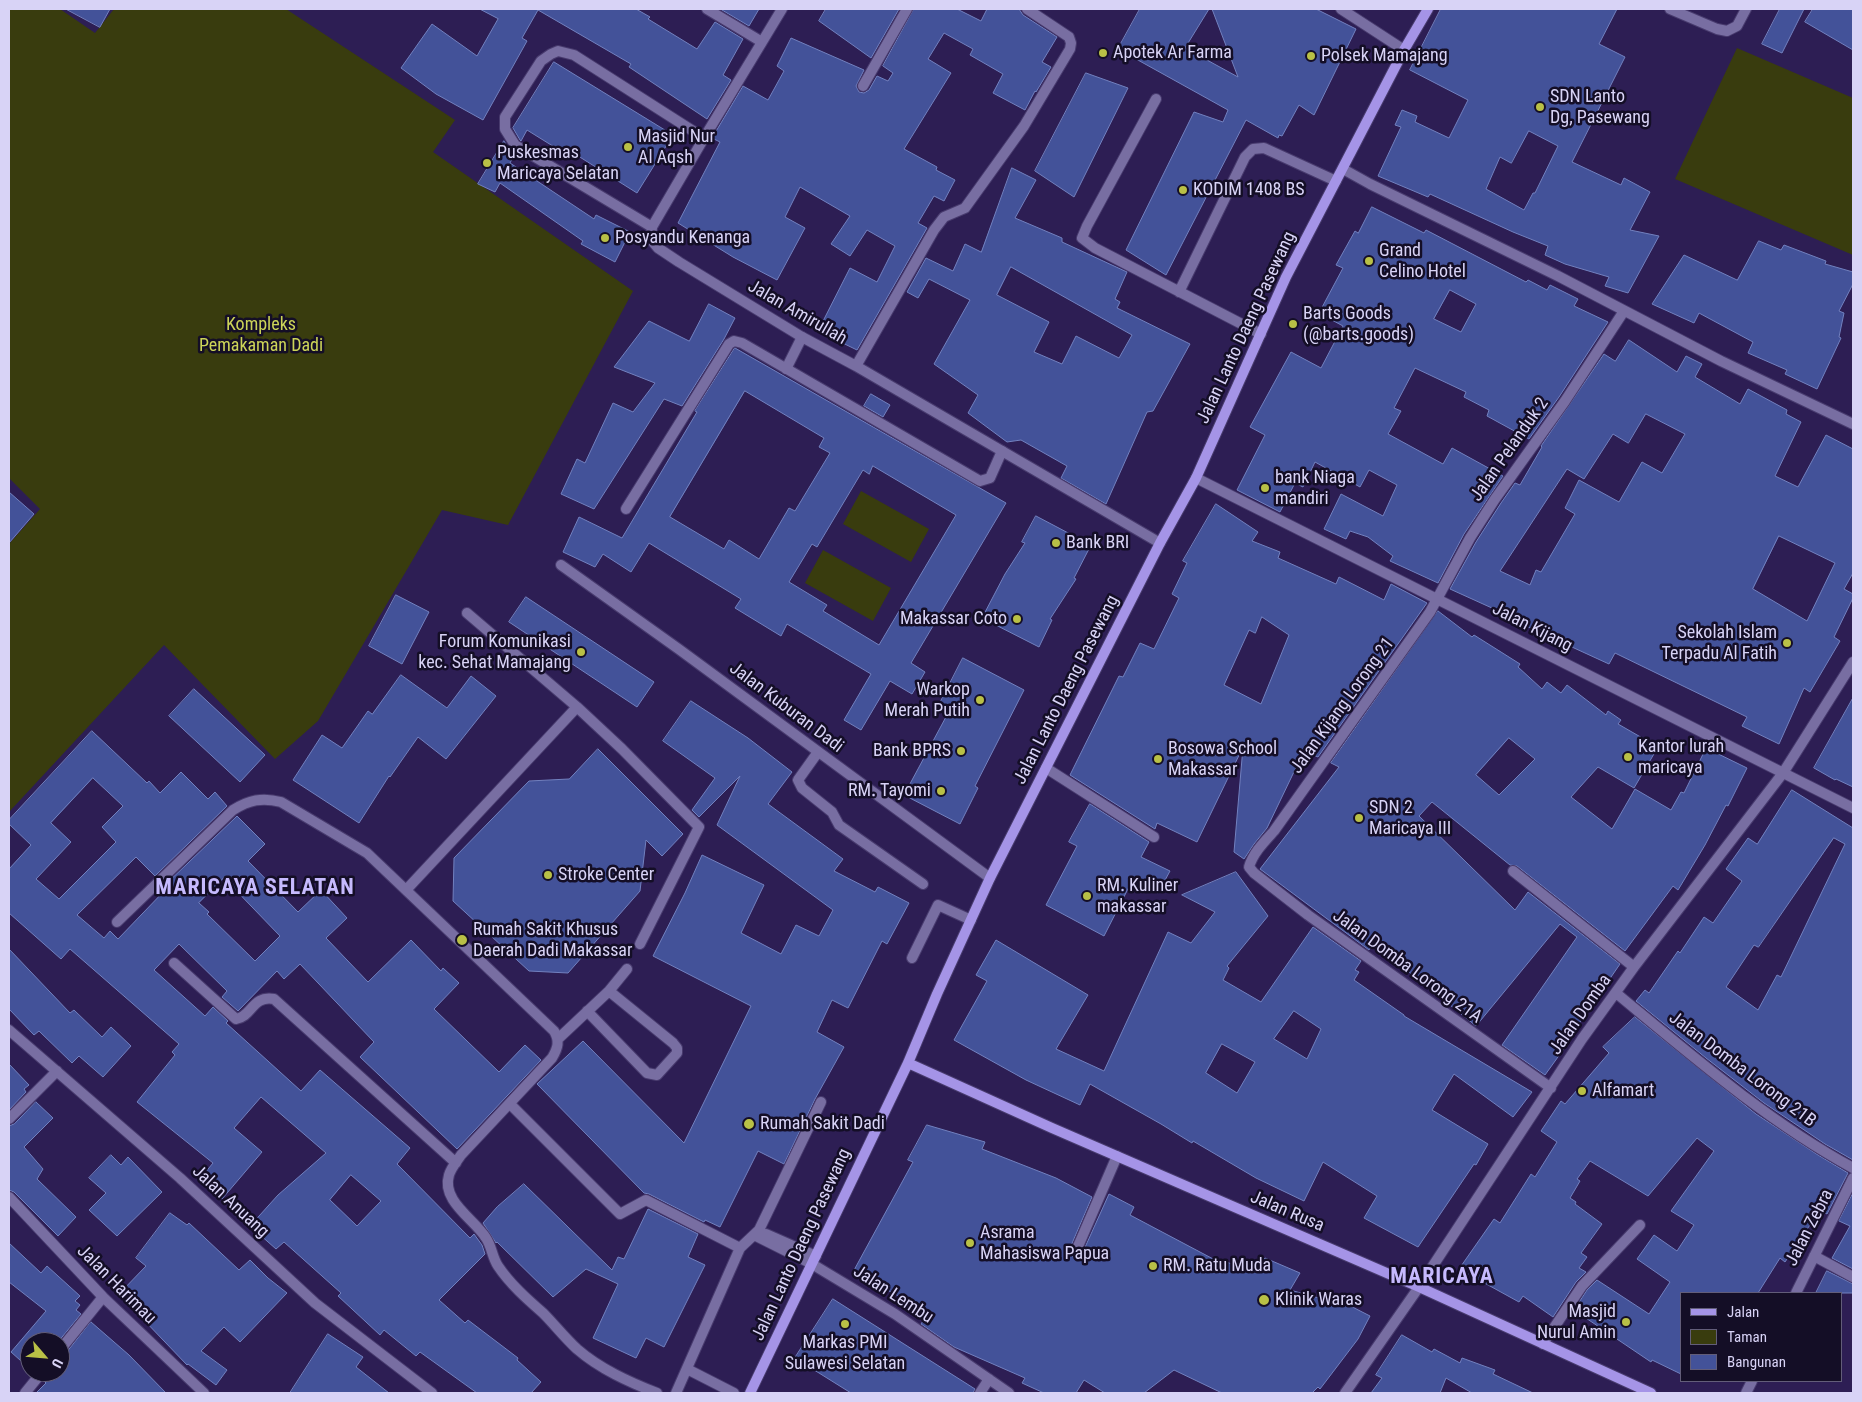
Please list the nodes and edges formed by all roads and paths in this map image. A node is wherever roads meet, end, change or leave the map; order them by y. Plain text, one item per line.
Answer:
1 (707, 9) edge
2 (782, 9) edge
3 (908, 9) edge
4 (1027, 9) edge
5 (1341, 9) edge
6 (1428, 9) edge
7 (1670, 9) edge
8 (1746, 9) edge
9 (762, 42) junction
10 (1404, 50) junction
11 (863, 86) dead end
12 (1156, 99) dead end
13 (704, 138) junction
14 (1343, 169) junction
15 (1336, 181) junction
16 (652, 227) junction
17 (1179, 292) junction
18 (1624, 311) junction
19 (1260, 334) junction
20 (802, 337) junction
21 (856, 366) junction
22 (786, 369) junction
23 (1853, 424) edge
24 (1002, 451) junction
25 (1196, 478) junction
26 (626, 509) dead end
27 (1160, 543) junction
28 (561, 565) dead end
29 (1438, 599) junction
30 (1430, 612) joint
31 (467, 613) dead end
32 (1853, 662) edge
33 (577, 707) junction
34 (818, 752) junction
35 (1046, 768) junction
36 (1784, 773) junction
37 (1853, 808) edge
38 (1154, 837) dead end
39 (1249, 867) joint
40 (1513, 871) dead end
41 (990, 878) junction
42 (923, 884) dead end
43 (407, 889) junction
44 (971, 920) junction
45 (117, 922) dead end
46 (640, 944) dead end
47 (912, 958) dead end
48 (174, 963) dead end
49 (1634, 967) junction
50 (627, 969) dead end
51 (609, 991) junction
52 (1616, 993) junction
53 (587, 1011) junction
54 (9, 1030) edge
55 (559, 1038) junction
56 (908, 1063) junction
57 (57, 1071) junction
58 (1551, 1088) junction
59 (821, 1102) dead end
60 (510, 1104) junction
61 (9, 1119) edge
62 (1117, 1156) junction
63 (456, 1163) junction
64 (1853, 1168) edge
65 (1853, 1178) edge
66 (9, 1197) edge
67 (1640, 1225) dead end
68 (756, 1233) junction
69 (740, 1248) junction
70 (1076, 1251) dead end
71 (1814, 1256) junction
72 (814, 1260) junction
73 (1853, 1277) edge
74 (1419, 1287) junction
75 (1796, 1292) edge
76 (103, 1297) junction
77 (70, 1338) edge
78 (1543, 1344) junction
79 (687, 1369) junction
80 (989, 1379) junction
81 (34, 1382) edge
82 (25, 1393) edge
83 (204, 1393) edge
84 (432, 1393) edge
85 (657, 1393) edge
86 (676, 1393) edge
87 (734, 1393) edge
88 (750, 1393) edge
89 (980, 1393) edge
90 (1009, 1393) edge
91 (1345, 1393) edge
92 (1651, 1393) edge

1 - 9 street
2 - 9 street
3 - 11 street
4 - 21 street
5 - 10 street
6 - 10 main road, Jalan Lanto Daeng Pasewang
7 - 8 street
9 - 13 street
10 - 14 main road, Jalan Lanto Daeng Pasewang
12 - 17 street
13 - 16 street
13 - 16 street
14 - 15 main road, Jalan Lanto Daeng Pasewang
14 - 18 street
15 - 17 street
15 - 19 main road, Jalan Lanto Daeng Pasewang
16 - 20 street, Jalan Amirullah
17 - 19 street
18 - 23 street
18 - 29 street, Jalan Pelanduk 2
19 - 25 main road, Jalan Lanto Daeng Pasewang
20 - 21 street, Jalan Amirullah
20 - 22 street
21 - 24 street, Jalan Amirullah
22 - 24 street
22 - 26 street
24 - 27 street, Jalan Amirullah
25 - 27 main road, Jalan Lanto Daeng Pasewang
25 - 29 street, Jalan Kijang
27 - 35 main road, Jalan Lanto Daeng Pasewang
28 - 34 street, Jalan Kuburan Dadi
29 - 30 street, Jalan Pelanduk 2
29 - 36 street, Jalan Kijang
30 - 39 street, Jalan Kijang Lorong 21
31 - 33 street
32 - 36 street, Jalan Domba
33 - 43 street
33 - 46 street
34 - 41 street, Jalan Kuburan Dadi
34 - 42 street
35 - 38 street
35 - 41 main road, Jalan Lanto Daeng Pasewang
36 - 37 street, Jalan Kijang
36 - 49 street, Jalan Domba
39 - 58 street, Jalan Domba Lorong 21A
40 - 49 street
41 - 44 main road, Jalan Lanto Daeng Pasewang
43 - 45 street
43 - 55 street
44 - 47 street
44 - 56 main road, Jalan Lanto Daeng Pasewang
48 - 63 street
49 - 52 street, Jalan Domba
50 - 51 street
51 - 53 street
51 - 53 street
52 - 58 street, Jalan Domba
52 - 64 street, Jalan Domba Lorong 21B
53 - 55 street
54 - 57 street, Jalan Anuang
55 - 60 street
56 - 62 main road, Jalan Rusa
56 - 72 main road, Jalan Lanto Daeng Pasewang
57 - 61 street
57 - 84 street, Jalan Anuang
58 - 74 street, Jalan Domba
59 - 68 street
60 - 63 street
60 - 69 street
62 - 70 street
62 - 74 main road, Jalan Rusa
63 - 85 street
65 - 71 street, Jalan Zebra
66 - 76 street, Jalan Harimau
67 - 78 street
68 - 69 street
68 - 72 street, Jalan Lembu
69 - 79 street
71 - 73 street
71 - 75 street, Jalan Zebra
72 - 80 street, Jalan Lembu
72 - 88 main road, Jalan Lanto Daeng Pasewang
74 - 78 main road, Jalan Rusa
74 - 91 street, Jalan Domba
76 - 77 street
76 - 83 street, Jalan Harimau
78 - 92 main road, Jalan Rusa
79 - 86 street
79 - 87 street
80 - 89 street
80 - 90 street, Jalan Lembu
81 - 82 street

